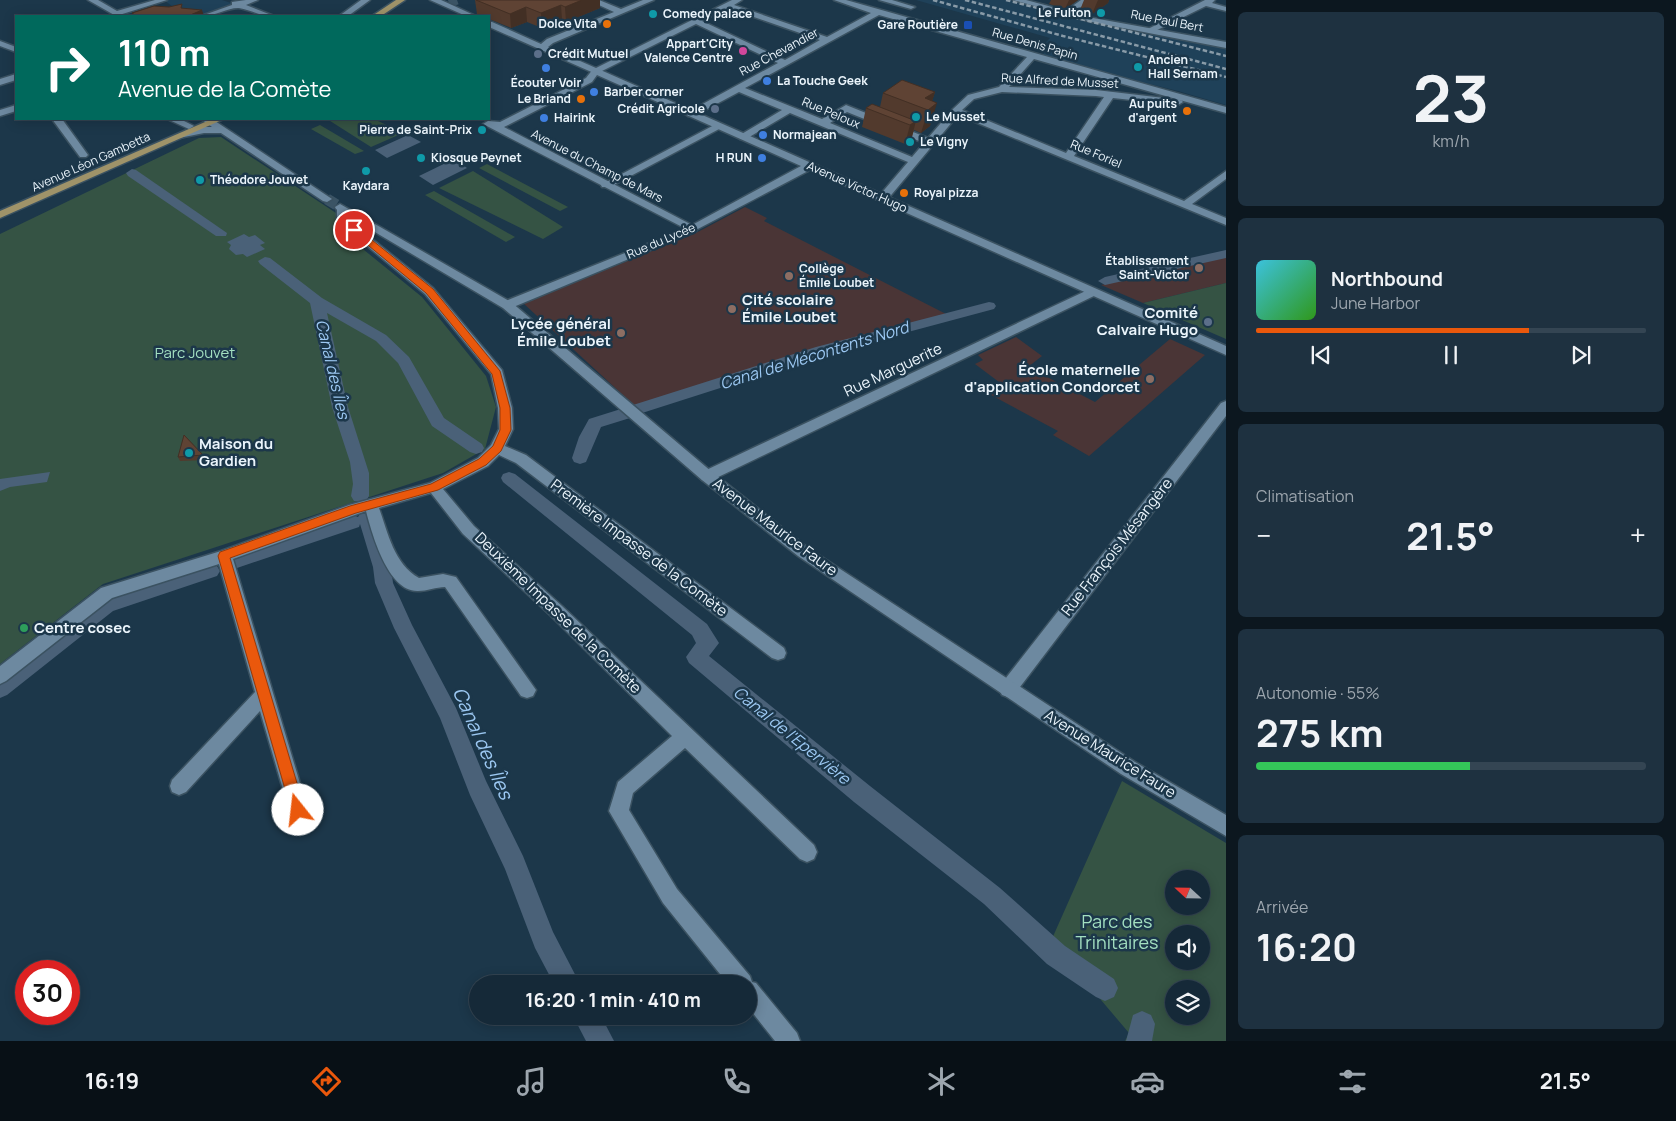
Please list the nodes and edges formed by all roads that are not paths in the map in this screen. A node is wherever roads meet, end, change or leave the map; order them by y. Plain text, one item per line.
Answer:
1 (92, 0) edge
2 (222, 0) edge
3 (254, 0) edge
4 (366, 0) edge
5 (401, 0) edge
6 (434, 0) edge
7 (592, 0) edge
8 (650, 0) edge
9 (738, 0) edge
10 (838, 0) edge
11 (883, 0) edge
12 (1017, 0) edge
13 (1086, 0) edge
14 (1208, 1) edge
15 (166, 2) edge
16 (237, 5) junction
17 (727, 6) junction
18 (1226, 9) edge
19 (111, 12) junction
20 (622, 12) junction
21 (878, 12) junction
22 (892, 13) dead end
23 (1067, 14) junction
24 (102, 15) edge
25 (208, 15) edge
26 (267, 15) edge
27 (344, 15) edge
28 (378, 15) edge
29 (470, 15) edge
30 (696, 21) junction
31 (490, 24) edge
32 (1148, 31) junction
33 (828, 40) junction
34 (0, 43) edge
35 (1224, 44) edge
36 (543, 47) junction
37 (15, 50) edge
38 (1031, 57) junction
39 (785, 63) junction
40 (596, 71) junction
41 (15, 77) edge
42 (0, 82) edge
43 (738, 88) junction
44 (1002, 90) junction
45 (1110, 95) junction
46 (1192, 100) junction
47 (15, 108) edge
48 (790, 109) junction
49 (956, 110) junction
50 (1226, 110) edge
51 (0, 113) edge
52 (691, 114) junction
53 (58, 120) edge
54 (174, 120) edge
55 (211, 120) edge
56 (491, 120) edge
57 (823, 123) junction
58 (189, 126) junction
59 (718, 126) junction
60 (222, 130) junction
61 (182, 136) junction
62 (743, 137) junction
63 (930, 142) junction
64 (83, 154) dead end
65 (1069, 156) junction
66 (914, 161) junction
67 (809, 166) junction
68 (1226, 174) edge
69 (606, 185) junction
70 (69, 186) junction
71 (883, 198) junction
72 (327, 199) tunnel mouth
73 (1185, 205) junction
74 (0, 209) edge
75 (0, 215) edge
76 (0, 222) edge
77 (1226, 222) edge
78 (692, 229) junction
79 (1092, 292) junction
80 (507, 306) junction
81 (1226, 352) edge
82 (1226, 406) edge
83 (497, 448) junction
84 (707, 476) junction
85 (434, 487) junction
86 (371, 505) junction
87 (224, 556) junction
88 (778, 653) dead end
89 (0, 676) edge
90 (1008, 689) junction
91 (526, 690) dead end
92 (265, 694) junction
93 (685, 736) junction
94 (179, 786) dead end
95 (298, 810) dead end
96 (1226, 826) edge
97 (807, 852) dead end
98 (735, 975) edge
99 (757, 1001) edge
100 (789, 1041) edge

1 - 19 street
2 - 16 street
3 - 16 street
4 - 27 street
5 - 28 main road
6 - 29 street
7 - 20 street
8 - 20 street
9 - 17 street
10 - 21 street, Rue Denis Papin
11 - 22 street
12 - 23 street, Rue Paul Bert
13 - 23 street
14 - 18 street
14 - 32 street
15 - 19 street
16 - 25 street
16 - 26 street
17 - 30 street
17 - 33 street
19 - 24 street
20 - 36 street
21 - 33 street, Rue Chevandier
21 - 38 street, Rue Denis Papin
23 - 32 street, Rue Paul Bert
30 - 39 street
30 - 40 street
31 - 36 street, Avenue Victor Hugo
32 - 35 street, Rue Paul Bert
33 - 39 street, Rue Chevandier
34 - 37 street
36 - 40 street, Avenue Victor Hugo
38 - 44 street
38 - 46 street, Rue Denis Papin
39 - 43 street, Rue Chevandier
40 - 52 street, Avenue Victor Hugo
40 - 56 street
41 - 42 street
43 - 48 street, Rue Peloux
43 - 52 street, Rue Chevandier
44 - 45 street, Rue Alfred de Musset
44 - 49 street, Rue Alfred de Musset
45 - 46 street, Rue Alfred de Musset
45 - 65 street
46 - 50 street, Rue Denis Papin
47 - 51 street
48 - 57 street, Rue Peloux
48 - 62 street
49 - 63 street, Rue Alfred de Musset
49 - 65 street, Rue Foriel
52 - 59 street, Avenue Victor Hugo
53 - 64 street
54 - 58 street
55 - 58 main road, Avenue Léon Gambetta
55 - 60 street
55 - 61 main road, Avenue Léon Gambetta
56 - 69 street, Avenue du Champ de Mars
57 - 63 street
57 - 66 street, Rue Peloux
58 - 74 main road, Avenue Léon Gambetta
59 - 62 street, Avenue Victor Hugo
59 - 69 street
60 - 61 street
60 - 72 street
61 - 70 main road, Avenue Léon Gambetta
62 - 67 street, Avenue Victor Hugo
63 - 66 street, Rue Alfred de Musset
65 - 73 street, Rue Foriel
66 - 71 street, Rue Alfred de Musset
67 - 71 street, Avenue Victor Hugo
67 - 78 street, Rue du Lycée
68 - 73 street
69 - 78 street, Avenue du Champ de Mars
70 - 75 main road, Avenue Léon Gambetta
70 - 76 main road
71 - 79 street, Avenue Victor Hugo
73 - 77 street, Rue Foriel
78 - 80 street, Rue du Lycée
79 - 81 street, Avenue Victor Hugo
79 - 84 street, Rue Marguerite
80 - 83 street, Avenue Maurice Faure
80 - 84 street, Avenue Maurice Faure
82 - 90 street, Rue François Mésangère
83 - 85 street
83 - 88 street, Première Impasse de la Comète
84 - 90 street, Avenue Maurice Faure
85 - 86 street
85 - 93 street, Deuxième Impasse de la Comète
86 - 87 street
86 - 91 street
87 - 89 street
87 - 92 street
90 - 96 street, Avenue Maurice Faure
92 - 94 street
92 - 95 street
93 - 97 street, Deuxième Impasse de la Comète
93 - 98 street
99 - 100 street

